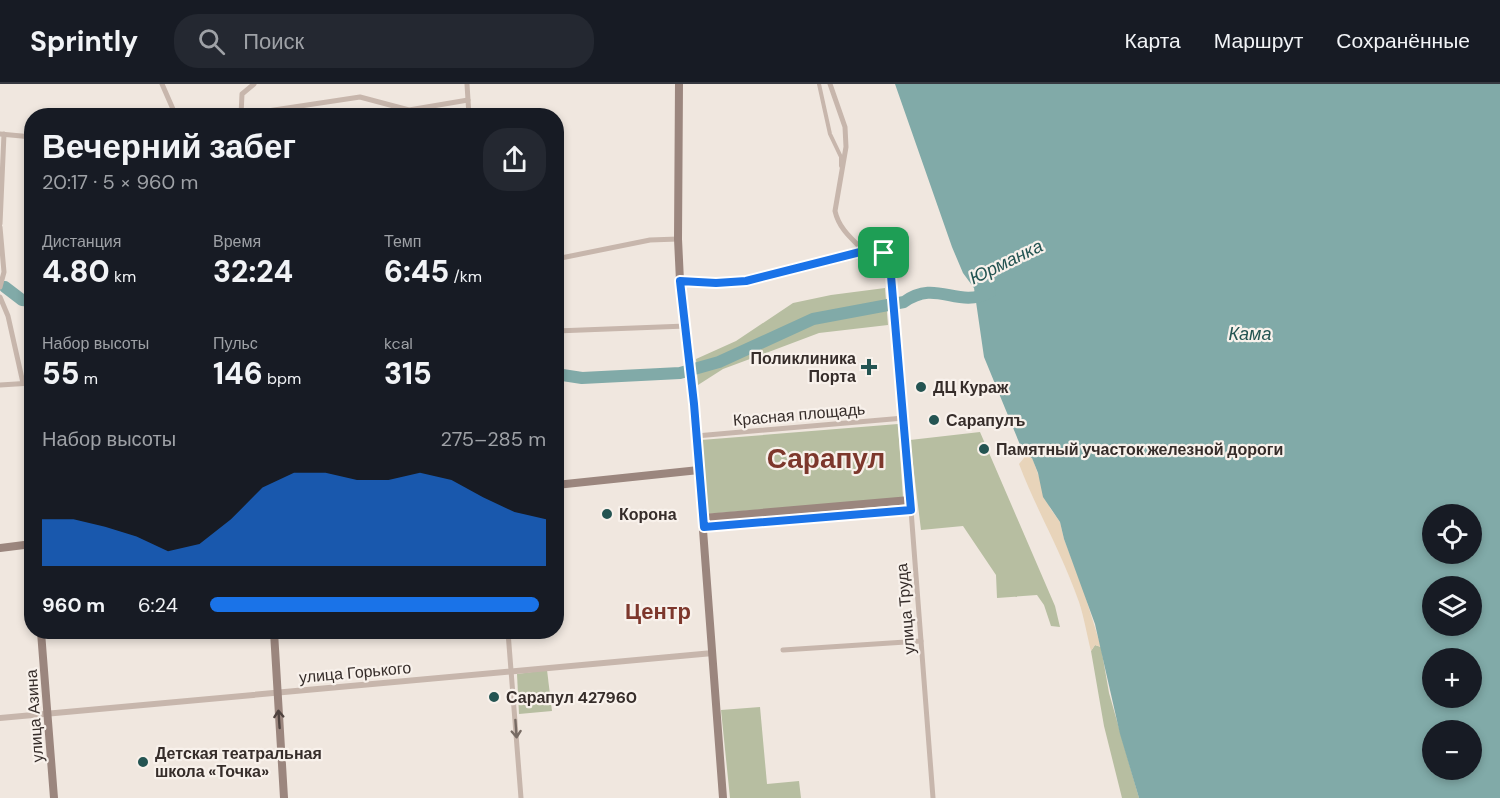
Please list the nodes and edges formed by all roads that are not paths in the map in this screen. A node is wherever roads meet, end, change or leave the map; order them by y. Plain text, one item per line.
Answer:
1 (162, 84) edge
2 (254, 84) edge
3 (467, 84) edge
4 (679, 84) edge
5 (819, 84) edge
6 (830, 84) edge
7 (468, 100) junction
8 (172, 108) edge
9 (241, 108) edge
10 (287, 108) edge
11 (401, 108) edge
12 (421, 108) edge
13 (468, 108) edge
14 (2, 134) edge
15 (24, 136) edge
16 (842, 176) junction
17 (0, 225) edge
18 (678, 239) junction
19 (864, 251) junction
20 (564, 257) edge
21 (680, 281) junction
22 (0, 287) edge
23 (0, 297) edge
24 (687, 330) junction
25 (564, 331) edge
26 (23, 383) joint
27 (0, 385) edge
28 (904, 418) junction
29 (696, 436) junction
30 (699, 470) junction
31 (564, 484) edge
32 (910, 500) junction
33 (911, 510) junction
34 (703, 518) junction
35 (704, 527) junction
36 (24, 545) edge
37 (0, 548) edge
38 (42, 639) edge
39 (274, 639) edge
40 (509, 639) edge
41 (921, 641) junction
42 (783, 650) dead end
43 (713, 653) junction
44 (512, 671) junction
45 (278, 692) junction
46 (48, 714) junction
47 (0, 718) edge
48 (54, 798) edge
49 (284, 798) edge
50 (521, 798) edge
51 (723, 798) edge
52 (933, 798) edge

1 - 8 street
2 - 9 street
3 - 7 street
4 - 18 main road
5 - 16 street
6 - 16 street
7 - 12 street
7 - 13 street
10 - 11 street
14 - 15 street
14 - 17 street
16 - 19 street
17 - 22 street
18 - 20 street
18 - 21 main road
19 - 21 street
19 - 28 street, улица Труда
21 - 24 main road
23 - 26 street
24 - 25 street
24 - 29 main road
26 - 27 street
28 - 29 street, Красная площадь
28 - 32 street, улица Труда
29 - 30 main road
30 - 31 main road
30 - 34 main road
32 - 33 main road, улица Труда
32 - 34 main road
33 - 35 main road
33 - 41 street, улица Труда
34 - 35 main road
35 - 43 main road
36 - 37 main road
38 - 46 main road, улица Азина
39 - 45 main road
40 - 44 street
41 - 42 street
41 - 52 street, улица Труда
43 - 44 street, улица Горького
43 - 51 main road
44 - 45 street, улица Горького
44 -> 50 street
45 - 46 street, улица Горького
49 -> 45 main road
46 - 47 street, улица Горького
46 - 48 main road, улица Азина

